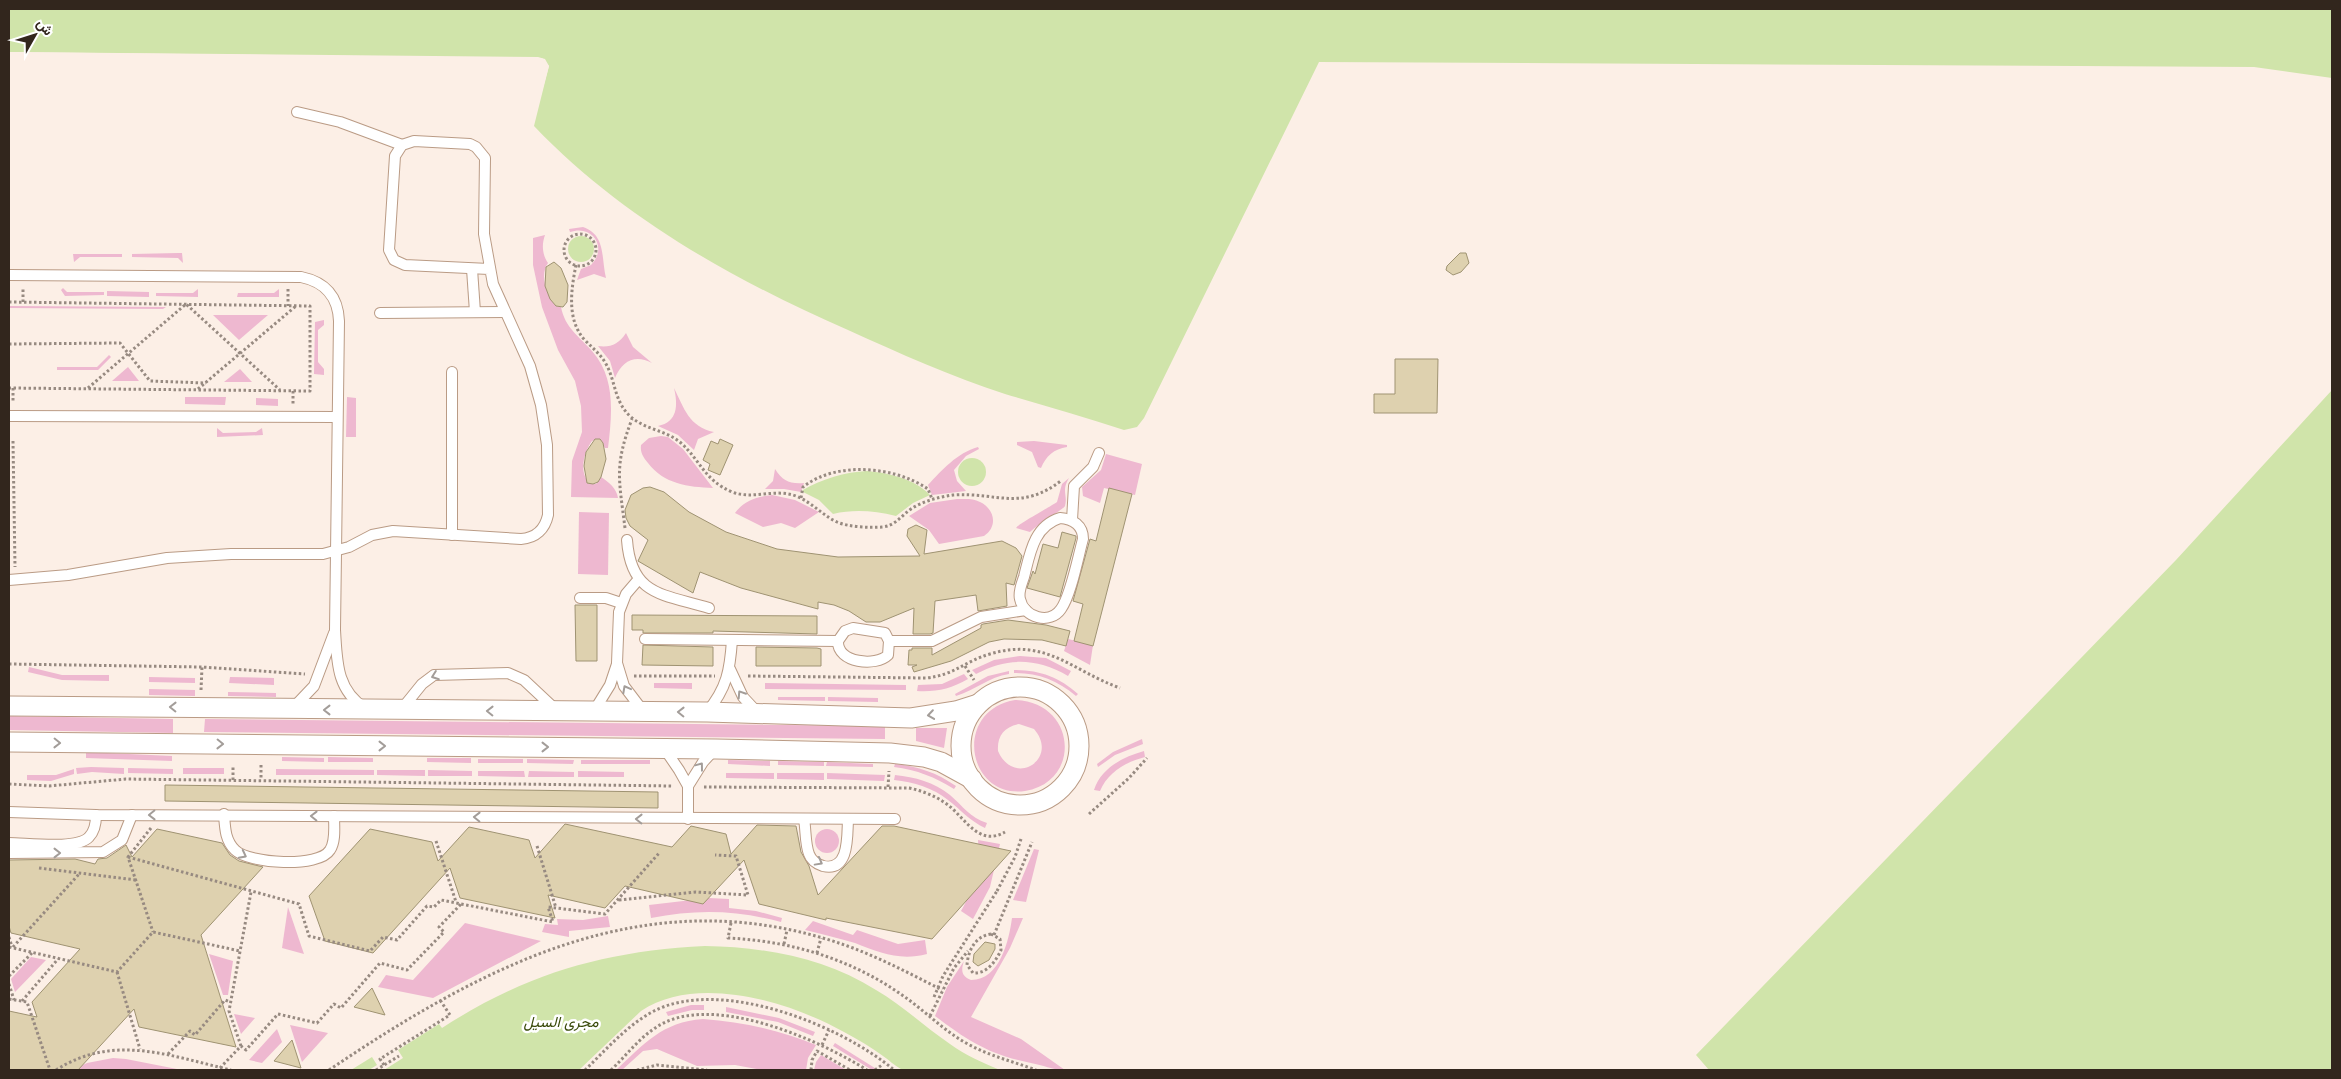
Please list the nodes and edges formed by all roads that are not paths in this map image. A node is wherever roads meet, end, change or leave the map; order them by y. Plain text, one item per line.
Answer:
1 (297, 112) dead end
2 (402, 145) junction
3 (472, 269) junction
4 (489, 269) junction
5 (9, 275) edge
6 (475, 312) junction
7 (504, 312) junction
8 (380, 313) dead end
9 (452, 372) dead end
10 (11, 412) edge
11 (337, 416) junction
12 (1099, 453) dead end
13 (1072, 520) junction
14 (452, 535) junction
15 (627, 540) road end
16 (335, 552) junction
17 (12, 580) edge
18 (638, 580) junction
19 (580, 598) dead end
20 (621, 602) junction
21 (709, 608) dead end
22 (1026, 610) junction
23 (335, 630) junction
24 (645, 639) dead end
25 (732, 640) junction
26 (838, 641) junction
27 (889, 642) junction
28 (617, 663) junction
29 (730, 674) junction
30 (978, 704) junction
31 (9, 706) edge
32 (292, 710) junction
33 (368, 710) junction
34 (401, 710) junction
35 (557, 711) junction
36 (594, 712) junction
37 (644, 712) junction
38 (707, 712) junction
39 (758, 714) junction
40 (9, 742) edge
41 (664, 748) junction
42 (716, 749) junction
43 (972, 779) junction
44 (688, 786) junction
45 (9, 812) edge
46 (224, 814) junction
47 (96, 815) junction
48 (132, 815) junction
49 (334, 816) junction
50 (688, 819) junction
51 (804, 819) junction
52 (848, 819) junction
53 (895, 819) dead end
54 (9, 843) edge
55 (9, 853) edge

1 - 2 lane
2 - 3 lane
2 - 4 lane
3 - 4 lane
3 - 6 lane
4 - 7 lane
5 - 11 lane
6 - 7 lane
6 - 8 lane
7 - 14 lane
9 - 14 lane
10 - 11 lane
11 - 16 lane
12 - 13 lane
13 - 22 lane
13 - 22 lane
14 - 16 lane
15 - 18 lane
16 - 17 lane
16 - 23 lane
18 - 20 lane
18 - 21 lane
19 - 20 lane
20 - 28 lane
22 - 27 lane
23 - 32 lane
23 - 33 lane
24 - 25 lane
25 - 26 lane
25 - 29 lane
26 - 27 lane
26 - 27 lane
28 - 36 lane
37 -> 28 lane
29 - 38 lane
39 -> 29 lane
30 -> 39 street
30 - 43 street
30 - 43 street
32 -> 31 street
33 -> 32 street
33 - 34 street
35 -> 34 street
35 -> 34 lane
35 - 36 street
36 - 37 street
38 -> 37 street
38 - 39 street
40 -> 41 street
41 - 42 street
41 - 44 lane
42 - 43 street
44 -> 42 lane
44 - 50 lane
45 - 47 lane
46 -> 48 lane
49 -> 46 lane
46 -> 49 lane
47 - 48 lane
47 - 54 lane
55 -> 48 lane
50 -> 49 lane
50 - 51 lane
51 - 52 lane
51 -> 52 lane
52 - 53 lane

